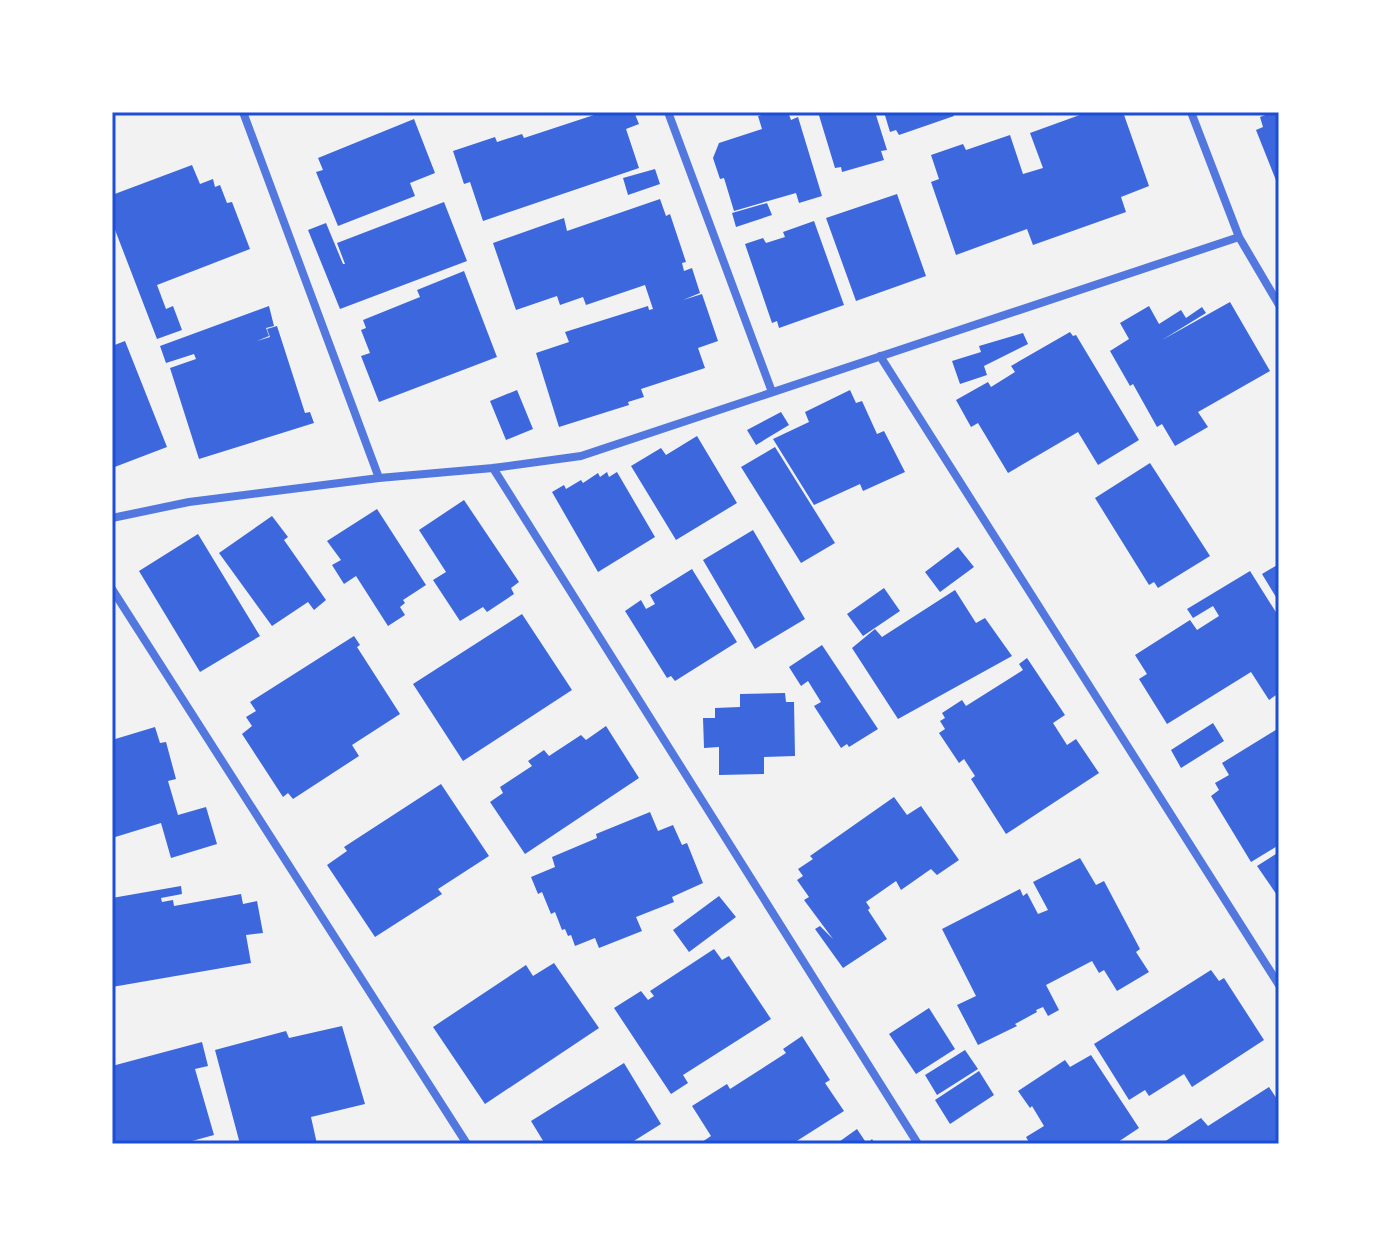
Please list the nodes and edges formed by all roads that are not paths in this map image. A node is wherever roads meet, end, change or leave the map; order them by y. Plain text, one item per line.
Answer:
1 (243, 112) edge
2 (668, 112) edge
3 (1191, 112) edge
4 (1239, 237) junction
5 (1279, 305) edge
6 (880, 356) junction
7 (772, 392) junction
8 (493, 468) junction
9 (379, 478) junction
10 (112, 518) edge
11 (112, 589) edge
12 (1279, 985) edge
13 (467, 1144) edge
14 (918, 1144) edge

1 - 9 street
2 - 7 street
3 - 4 street
4 - 5 street
4 - 6 street
6 - 7 street
6 - 12 street
7 - 8 street
8 - 9 street
8 - 14 street
9 - 10 street
11 - 13 street

